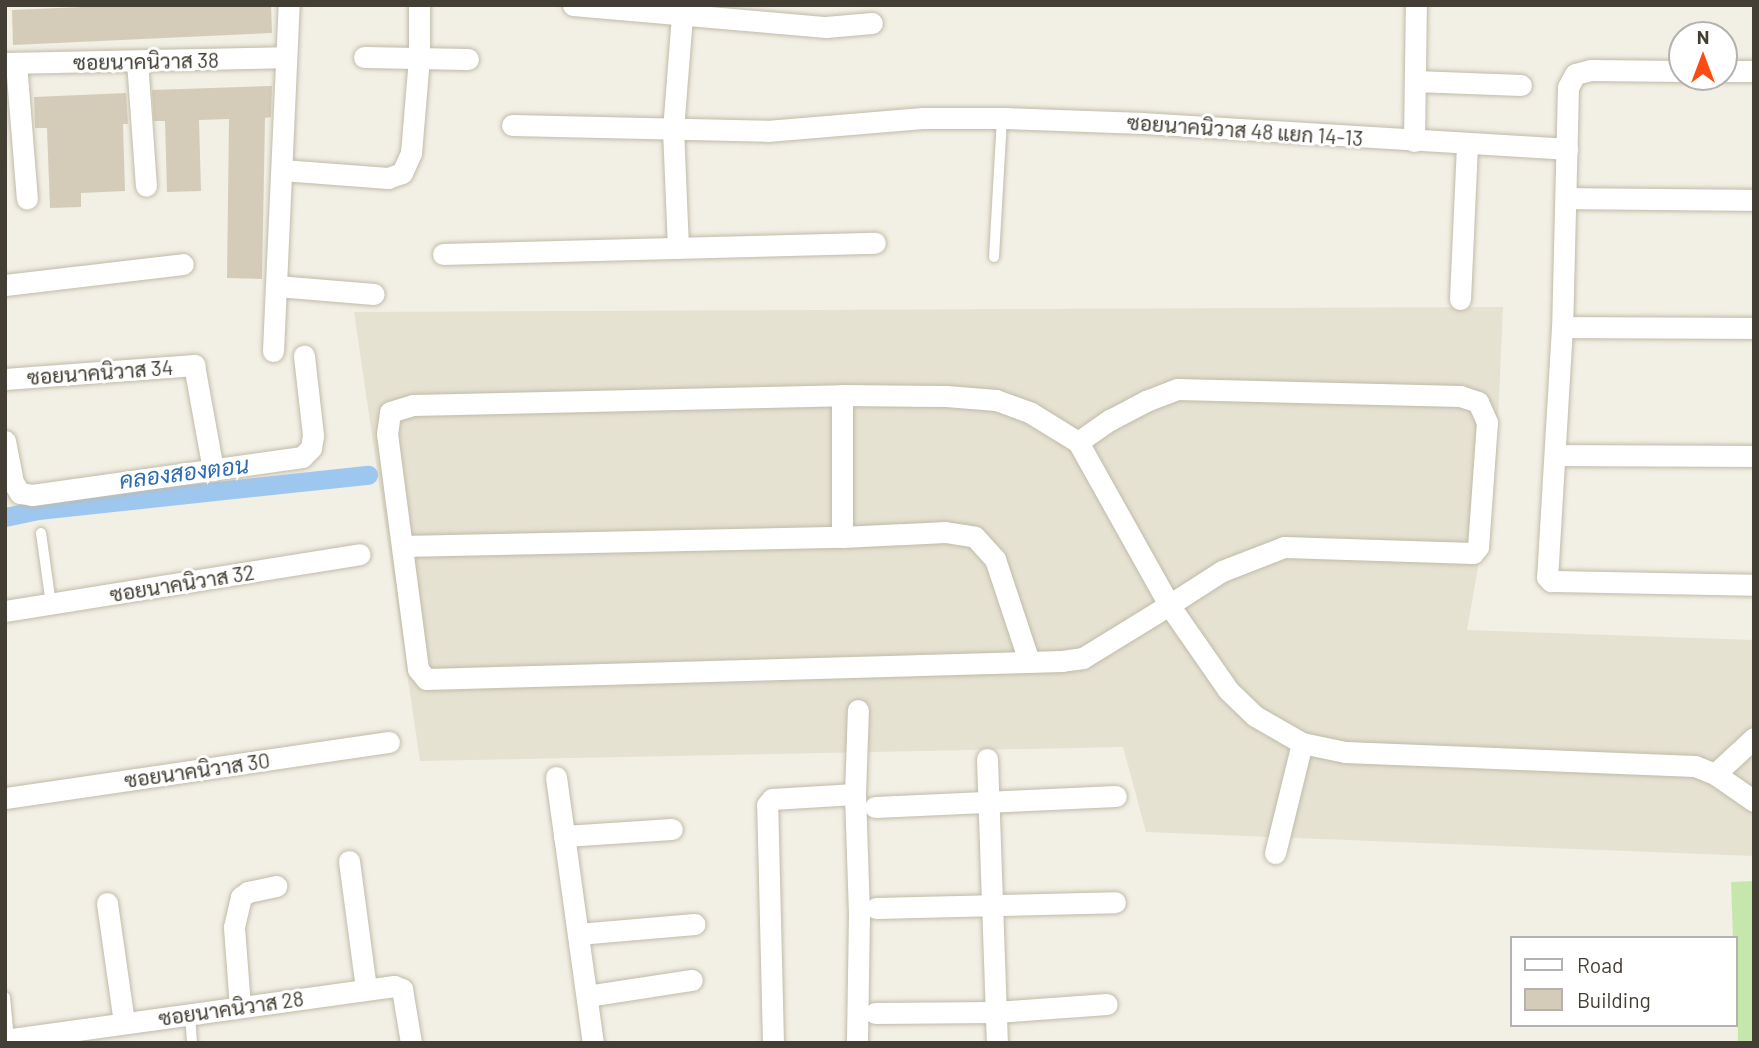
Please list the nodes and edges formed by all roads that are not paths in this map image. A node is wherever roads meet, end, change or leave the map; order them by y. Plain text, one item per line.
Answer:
1 (289, 5) edge
2 (419, 5) edge
3 (573, 5) edge
4 (1416, 5) edge
5 (682, 15) junction
6 (872, 23) dead end
7 (286, 57) junction
8 (364, 57) dead end
9 (419, 57) junction
10 (468, 59) dead end
11 (137, 61) junction
12 (11, 63) edge
13 (1668, 71) edge
14 (1415, 81) junction
15 (1521, 85) dead end
16 (1002, 118) junction
17 (512, 125) dead end
18 (673, 130) junction
19 (1414, 141) junction
20 (1468, 144) junction
21 (1567, 149) junction
22 (282, 170) junction
23 (146, 186) dead end
24 (1566, 198) junction
25 (27, 199) dead end
26 (1754, 200) edge
27 (875, 243) dead end
28 (678, 248) junction
29 (443, 254) dead end
30 (994, 257) dead end
31 (183, 264) dead end
32 (5, 285) edge
33 (277, 286) junction
34 (373, 294) dead end
35 (1460, 299) dead end
36 (1562, 327) junction
37 (1754, 328) edge
38 (273, 351) dead end
39 (304, 356) dead end
40 (5, 379) edge
41 (842, 395) junction
42 (5, 441) edge
43 (1079, 442) junction
44 (1555, 455) junction
45 (1754, 456) edge
46 (213, 470) junction
47 (41, 533) dead end
48 (842, 537) junction
49 (402, 546) junction
50 (359, 554) dead end
51 (1754, 585) edge
52 (51, 604) junction
53 (1169, 605) junction
54 (5, 611) edge
55 (1029, 661) junction
56 (858, 710) dead end
57 (1754, 738) edge
58 (389, 742) dead end
59 (1302, 743) junction
60 (987, 759) dead end
61 (1715, 774) junction
62 (556, 777) dead end
63 (855, 794) junction
64 (1116, 796) dead end
65 (5, 797) edge
66 (1754, 800) edge
67 (989, 802) junction
68 (875, 807) dead end
69 (672, 829) dead end
70 (564, 836) junction
71 (1275, 853) dead end
72 (349, 861) dead end
73 (276, 886) dead end
74 (1115, 901) dead end
75 (107, 903) dead end
76 (992, 906) junction
77 (876, 908) dead end
78 (695, 924) dead end
79 (578, 934) junction
80 (692, 980) dead end
81 (366, 989) junction
82 (587, 996) junction
83 (5, 997) edge
84 (1107, 1004) dead end
85 (240, 1007) junction
86 (996, 1012) junction
87 (875, 1013) dead end
88 (190, 1014) junction
89 (124, 1023) junction
90 (72, 1037) edge
91 (7, 1040) edge
92 (192, 1043) edge
93 (411, 1043) edge
94 (593, 1043) edge
95 (773, 1043) edge
96 (857, 1043) edge
97 (997, 1043) edge

1 - 7 street
2 - 9 street
3 - 5 street
4 - 14 street
5 - 6 street
5 - 18 street
7 - 11 street, ซอยนาคนิวาส 38
7 - 22 street
8 - 9 street
9 - 10 street
9 - 22 street
11 - 12 street, ซอยนาคนิวาส 38
11 - 23 street
12 - 25 street
13 - 21 street
14 - 15 street
14 - 19 street
16 - 18 street, ซอยนาคนิวาส 48 แยก 14-13
16 - 19 street, ซอยนาคนิวาส 48 แยก 14-13
16 - 30 lane
17 - 18 street, ซอยนาคนิวาส 48 แยก 14-13
18 - 28 street
19 - 20 street, ซอยนาคนิวาส 48 แยก 14-13
20 - 21 street, ซอยนาคนิวาส 48 แยก 14-13
20 - 35 street
21 - 24 street
22 - 33 street
24 - 26 street
24 - 36 street
27 - 28 street
28 - 29 street
31 - 32 street
33 - 34 street
33 - 38 street
36 - 37 street
36 - 44 street
39 - 46 street
40 - 46 street, ซอยนาคนิวาส 34
41 - 43 street
41 - 48 street
41 - 49 street
42 - 46 street
43 - 53 street
43 - 53 street
44 - 45 street
44 - 51 street
47 - 52 lane
48 - 49 street
48 - 55 street
49 - 55 street
50 - 52 street, ซอยนาคนิวาส 32
52 - 54 street, ซอยนาคนิวาส 32
53 - 55 street
53 - 59 street
56 - 63 street
57 - 61 street
58 - 65 street, ซอยนาคนิวาส 30
59 - 61 street
59 - 71 street
60 - 67 street
61 - 66 street
62 - 70 street
63 - 95 street
63 - 96 street
64 - 67 street
67 - 68 street
67 - 76 street
69 - 70 street
70 - 79 street
72 - 81 street
73 - 85 street
74 - 76 street
75 - 89 street
76 - 77 street
76 - 86 street
78 - 79 street
79 - 82 street
80 - 82 street
81 - 85 street, ซอยนาคนิวาส 28
81 - 93 street, ซอยนาคนิวาส 28
82 - 94 street
83 - 91 lane
84 - 86 street
85 - 88 street, ซอยนาคนิวาส 28
86 - 87 street
86 - 97 street
88 - 89 street, ซอยนาคนิวาส 28
88 - 92 lane
89 - 90 street, ซอยนาคนิวาส 28
90 - 91 street, ซอยนาคนิวาส 28

